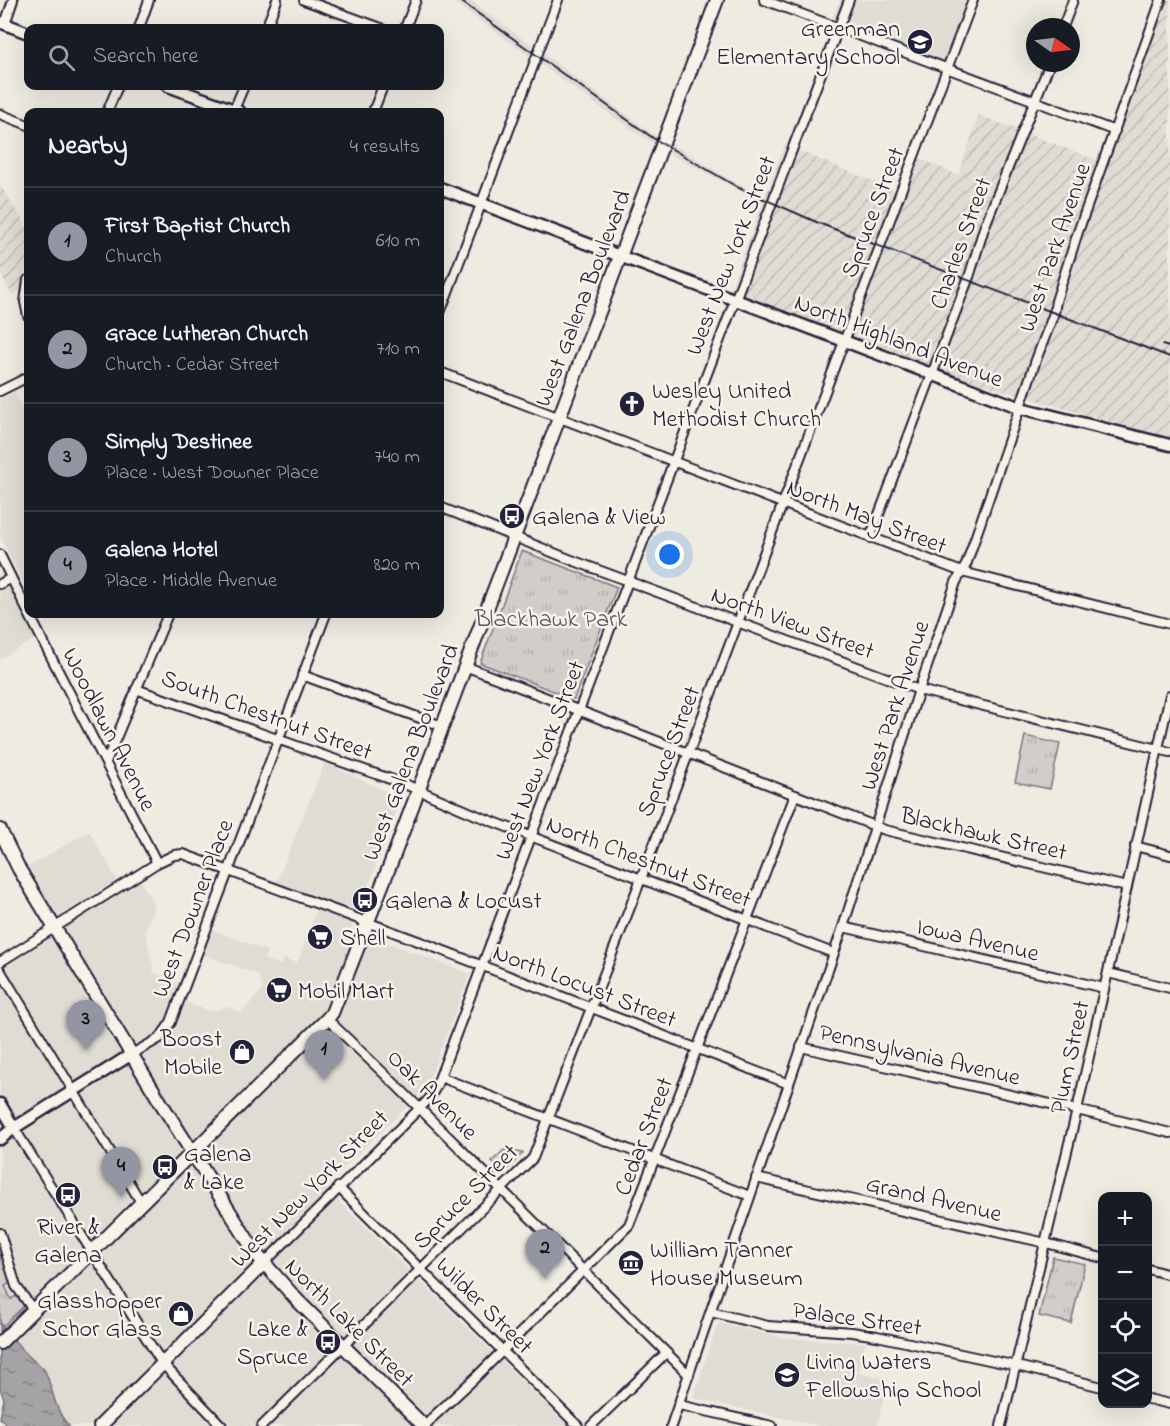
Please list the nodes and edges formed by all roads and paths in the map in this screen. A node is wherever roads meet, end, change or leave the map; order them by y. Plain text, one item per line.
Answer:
1 (14, 0) edge
2 (149, 0) edge
3 (277, 0) edge
4 (304, 0) edge
5 (416, 0) edge
6 (558, 0) edge
7 (717, 0) edge
8 (764, 0) edge
9 (849, 0) edge
10 (973, 0) edge
11 (1073, 0) edge
12 (1161, 0) edge
13 (1066, 18) edge
14 (2, 23) edge
15 (140, 24) edge
16 (268, 24) edge
17 (370, 24) edge
18 (407, 24) edge
19 (839, 27) junction
20 (24, 31) edge
21 (946, 69) junction
22 (1047, 72) edge
23 (116, 90) edge
24 (178, 90) edge
25 (243, 90) edge
26 (381, 90) edge
27 (1035, 102) junction
28 (109, 108) edge
29 (226, 108) edge
30 (237, 108) edge
31 (375, 108) edge
32 (0, 114) edge
33 (24, 123) edge
34 (1115, 131) junction
35 (444, 189) edge
36 (481, 203) junction
37 (620, 255) junction
38 (736, 300) junction
39 (444, 302) edge
40 (843, 341) junction
41 (444, 374) edge
42 (932, 375) junction
43 (24, 379) edge
44 (0, 391) edge
45 (1021, 408) junction
46 (559, 419) junction
47 (1170, 445) edge
48 (674, 463) junction
49 (781, 504) junction
50 (444, 509) edge
51 (513, 537) junction
52 (870, 538) junction
53 (0, 555) edge
54 (962, 572) junction
55 (11, 578) junction
56 (630, 581) junction
57 (0, 584) edge
58 (24, 603) edge
59 (32, 618) edge
60 (166, 618) edge
61 (324, 618) edge
62 (738, 622) junction
63 (1170, 624) edge
64 (465, 666) junction
65 (302, 675) junction
66 (136, 689) junction
67 (919, 690) junction
68 (1170, 695) edge
69 (580, 712) junction
70 (442, 726) junction
71 (278, 739) junction
72 (1157, 749) junction
73 (1170, 752) edge
74 (688, 753) junction
75 (106, 762) junction
76 (418, 791) junction
77 (795, 795) junction
78 (875, 826) junction
79 (0, 830) edge
80 (533, 837) junction
81 (1135, 846) junction
82 (1170, 855) edge
83 (157, 862) junction
84 (229, 870) junction
85 (641, 879) junction
86 (1127, 887) junction
87 (747, 920) junction
88 (368, 922) junction
89 (55, 927) junction
90 (843, 927) junction
91 (833, 953) junction
92 (0, 962) edge
93 (483, 966) junction
94 (0, 970) edge
95 (1108, 973) junction
96 (1104, 988) junction
97 (1170, 988) edge
98 (591, 1008) junction
99 (327, 1020) junction
100 (801, 1047) junction
101 (698, 1049) junction
102 (132, 1054) junction
103 (440, 1077) junction
104 (789, 1084) junction
105 (74, 1089) junction
106 (0, 1104) edge
107 (419, 1108) junction
108 (1077, 1110) junction
109 (549, 1118) junction
110 (14, 1128) junction
111 (1170, 1133) edge
112 (0, 1140) edge
113 (192, 1153) junction
114 (656, 1159) junction
115 (756, 1178) junction
116 (339, 1187) junction
117 (501, 1189) junction
118 (750, 1196) junction
119 (142, 1204) junction
120 (0, 1233) edge
121 (1046, 1243) junction
122 (93, 1253) junction
123 (1098, 1257) edge
124 (264, 1263) junction
125 (420, 1269) junction
126 (1152, 1270) edge
127 (584, 1271) junction
128 (1170, 1275) edge
129 (34, 1311) junction
130 (711, 1312) junction
131 (0, 1344) edge
132 (343, 1346) junction
133 (503, 1351) junction
134 (666, 1353) junction
135 (162, 1364) junction
136 (1017, 1366) junction
137 (689, 1376) junction
138 (1098, 1386) edge
139 (1152, 1399) edge
140 (1170, 1404) edge
141 (679, 1406) junction
142 (100, 1426) edge
143 (222, 1426) edge
144 (262, 1426) edge
145 (425, 1426) edge
146 (579, 1426) edge
147 (591, 1426) edge
148 (671, 1426) edge
149 (771, 1426) edge
150 (1001, 1426) edge

1 - 14 street
2 - 15 street
3 - 16 street
4 - 17 street
5 - 18 street
6 - 36 street
7 - 37 main road, West Galena Boulevard
8 - 19 street
9 - 19 street, West New York Street
10 - 21 street, Spruce Street
11 - 13 street
12 - 34 street, West Park Avenue
14 - 20 street
19 - 21 street
19 - 38 street, West New York Street
21 - 27 street
21 - 40 street, Spruce Street
22 - 27 street, Charles Street
23 - 28 street
24 - 29 street
25 - 30 street
26 - 31 street
27 - 34 street
27 - 42 street, Charles Street
32 - 33 street
34 - 45 street, West Park Avenue
35 - 36 street, North Highland Avenue
36 - 37 street, North Highland Avenue
36 - 39 street
37 - 38 street, North Highland Avenue
37 - 46 main road, West Galena Boulevard
38 - 40 street, North Highland Avenue
38 - 48 street, West New York Street
40 - 42 street, North Highland Avenue
40 - 49 street, Spruce Street
41 - 46 street, North May Street
42 - 45 street, North Highland Avenue
42 - 52 street, Charles Street
43 - 44 street
45 - 47 street, North Highland Avenue
45 - 54 street, West Park Avenue
46 - 48 street, North May Street
46 - 51 main road, West Galena Boulevard
48 - 49 street, North May Street
48 - 56 street, West New York Street
49 - 52 street, North May Street
49 - 62 street, Spruce Street
50 - 51 street, North View Street
51 - 56 street, North View Street
51 - 64 main road, West Galena Boulevard
52 - 54 street, North May Street
53 - 55 street, Woodlawn Avenue
54 - 63 street, North May Street
54 - 67 street, West Park Avenue
55 - 57 street
55 - 58 street, Woodlawn Avenue
56 - 62 street, North View Street
56 - 69 street, West New York Street
59 - 75 street, Woodlawn Avenue
60 - 66 street
61 - 65 street, West Downer Place
62 - 67 street, North View Street
62 - 74 street, Spruce Street
64 - 69 street, Blackhawk Street
64 - 70 main road, West Galena Boulevard
65 - 70 street
65 - 71 street, West Downer Place
66 - 71 street, South Chestnut Street
66 - 75 street
67 - 72 street, North View Street
67 - 78 street, West Park Avenue
68 - 72 street, Plum Street
69 - 74 street, Blackhawk Street
69 - 80 street, West New York Street
70 - 76 main road, West Galena Boulevard
71 - 76 street, South Chestnut Street
71 - 84 street, West Downer Place
72 - 73 street, North View Street
72 - 81 street, Plum Street
74 - 77 street, Blackhawk Street
74 - 85 street, Spruce Street
75 - 83 street, Woodlawn Avenue
76 - 80 street, North Chestnut Street
76 - 88 main road, West Galena Boulevard
77 - 78 street, Blackhawk Street
77 - 87 street, Cedar Street
78 - 86 street, Blackhawk Street
78 - 90 street, West Park Avenue
79 - 89 main road, North Lake Street
80 - 85 street, North Chestnut Street
80 - 93 street, West New York Street
81 - 82 street
81 - 86 street, Plum Street
83 - 84 street, North Locust Street
83 - 89 street, North Locust Street
84 - 88 street, North Locust Street
84 - 102 street, West Downer Place
85 - 87 street, North Chestnut Street
85 - 98 street, Spruce Street
86 - 95 street, Plum Street
87 - 91 street, North Chestnut Street
87 - 101 street, Cedar Street
88 - 93 street, North Locust Street
88 - 99 main road, West Galena Boulevard
89 - 92 street, North Locust Street
89 - 102 main road, North Lake Street
90 - 91 street, West Park Avenue
90 - 96 street, Iowa Avenue
91 - 100 street, West Park Avenue
93 - 98 street, North Locust Street
93 - 103 street, West New York Street
94 - 105 street
95 - 96 street, Plum Street
95 - 97 street
96 - 108 street, Plum Street
98 - 101 street, North Locust Street
98 - 109 street, Spruce Street
99 - 107 street, Oak Avenue
99 - 113 main road, West Galena Boulevard
100 - 104 street, West Park Avenue
100 - 108 street, Pennsylvania Avenue
101 - 104 street, North Locust Street
101 - 114 street, Cedar Street
102 - 105 street, West Downer Place
102 - 113 main road, North Lake Street
103 - 107 street, West New York Street
103 - 109 street
104 - 115 street, West Park Avenue
105 - 110 street, West Downer Place
105 - 119 street
106 - 110 street
107 - 116 street, West New York Street
107 - 117 street, Oak Avenue
108 - 111 street, Pennsylvania Avenue
108 - 121 street, Plum Street
109 - 114 street
109 - 117 street, Spruce Street
110 - 112 street, West Downer Place
110 - 122 street
113 - 119 main road, West Galena Boulevard
113 - 124 main road, North Lake Street
114 - 118 street
114 - 127 street, Cedar Street
115 - 118 street, West Park Avenue
115 - 121 street, Grand Avenue
116 - 124 street, West New York Street
116 - 125 street, Wilder Street
117 - 125 street, Spruce Street
117 - 127 street, Oak Avenue
118 - 130 street, West Park Avenue
119 - 122 main road, West Galena Boulevard
120 - 129 street
121 - 123 street, Grand Avenue
121 - 136 street, Plum Street
122 - 129 main road, West Galena Boulevard
122 - 135 street
124 - 132 main road, North Lake Street
124 - 135 main road, West New York Street
125 - 132 street, Spruce Street
125 - 133 street, Wilder Street
126 - 128 street
127 - 133 street, Cedar Street
127 - 134 street, Oak Avenue
129 - 131 main road, West Galena Boulevard
130 - 136 street, Palace Street
130 - 137 street, West Park Avenue
132 - 144 street, Spruce Street
132 - 145 main road, North Lake Street
133 - 145 street, Cedar Street
133 - 146 street, Wilder Street
134 - 137 street, Oak Avenue
134 - 147 street
135 - 142 main road, West New York Street
135 - 143 street
136 - 138 street, Palace Street
136 - 150 street, Plum Street
137 - 141 street, West Park Avenue
139 - 140 street
141 - 148 street, West Park Avenue
141 - 149 street

